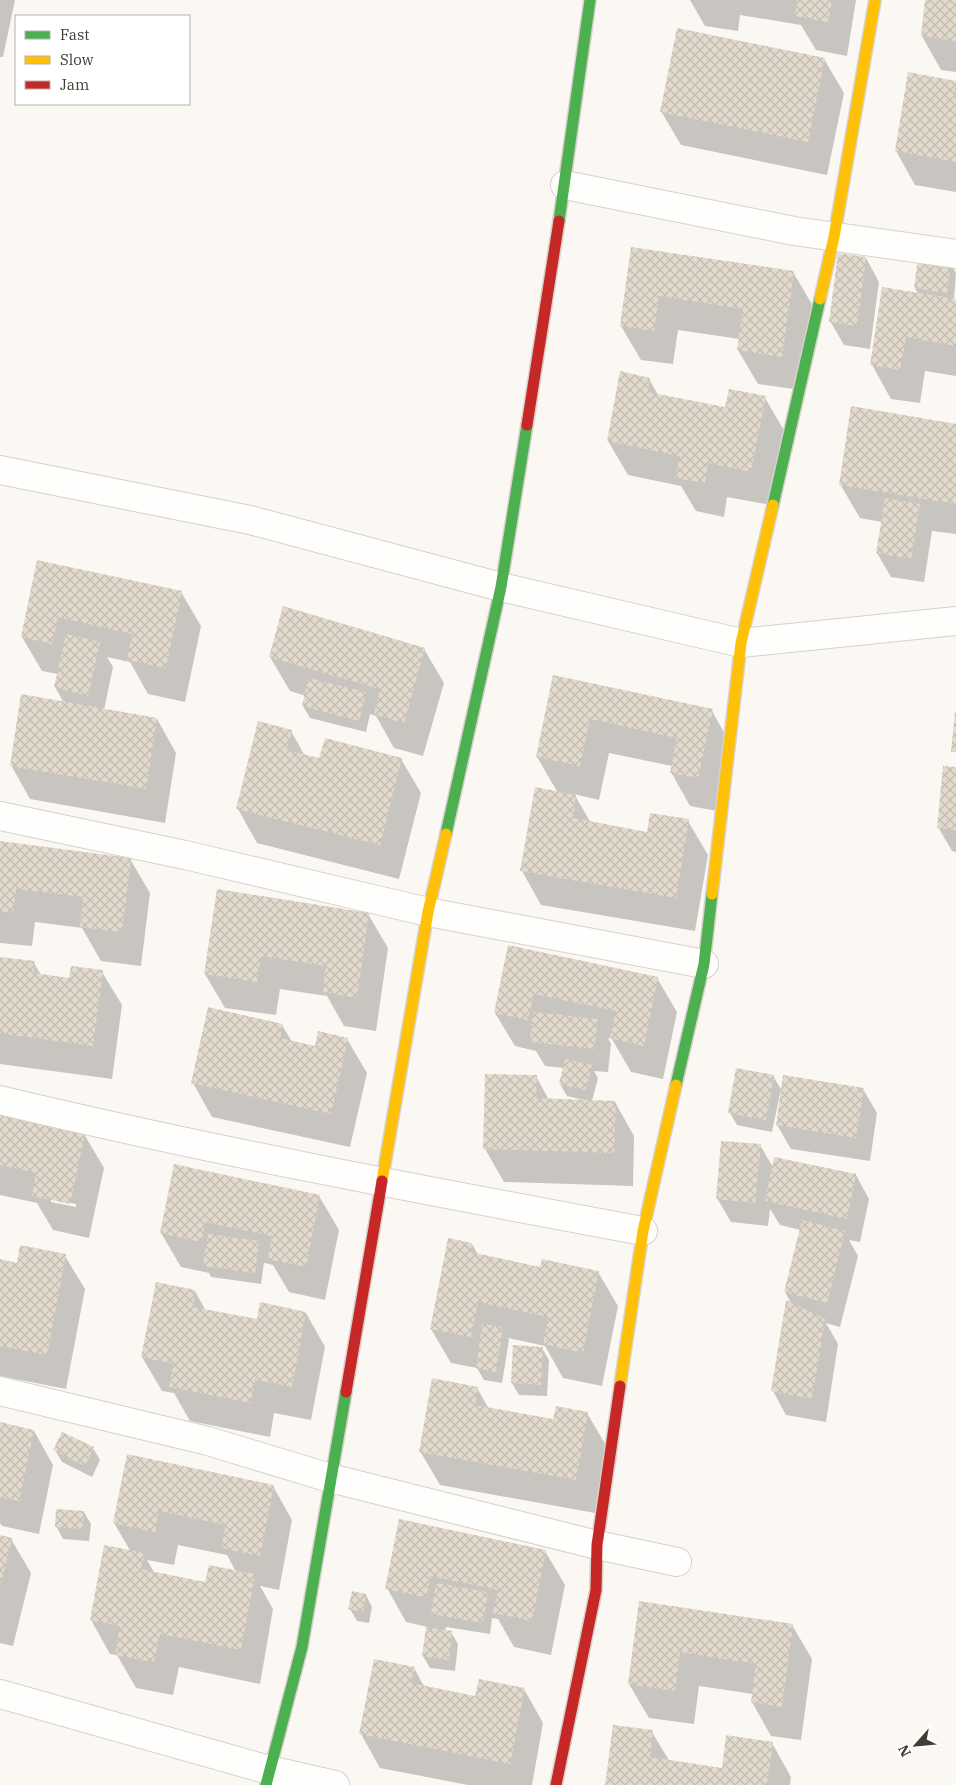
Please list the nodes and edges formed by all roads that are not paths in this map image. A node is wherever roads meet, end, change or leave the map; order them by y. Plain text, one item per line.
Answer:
1 (590, 0) edge
2 (876, 0) edge
3 (565, 185) junction
4 (834, 237) junction
5 (956, 254) edge
6 (0, 470) edge
7 (501, 587) junction
8 (956, 621) edge
9 (741, 643) junction
10 (0, 816) edge
11 (428, 912) junction
12 (704, 964) junction
13 (0, 1100) edge
14 (381, 1183) junction
15 (642, 1231) junction
16 (0, 1392) edge
17 (330, 1478) junction
18 (597, 1545) junction
19 (677, 1562) dead end
20 (0, 1694) edge
21 (268, 1778) edge
22 (335, 1785) edge
23 (556, 1785) edge

1 - 3 street
2 - 4 street
3 - 4 street
3 - 7 street
4 - 5 street
4 - 9 street
6 - 7 street
7 - 9 street
7 - 11 street
8 - 9 street
9 - 12 street
10 - 11 street
11 - 12 street
11 - 14 street
12 - 15 street
13 - 14 street
14 - 15 street
14 - 17 street
15 - 18 street
16 - 17 street
17 - 18 street
17 - 21 street
18 - 19 street
18 - 23 street
20 - 21 street
21 - 22 street

